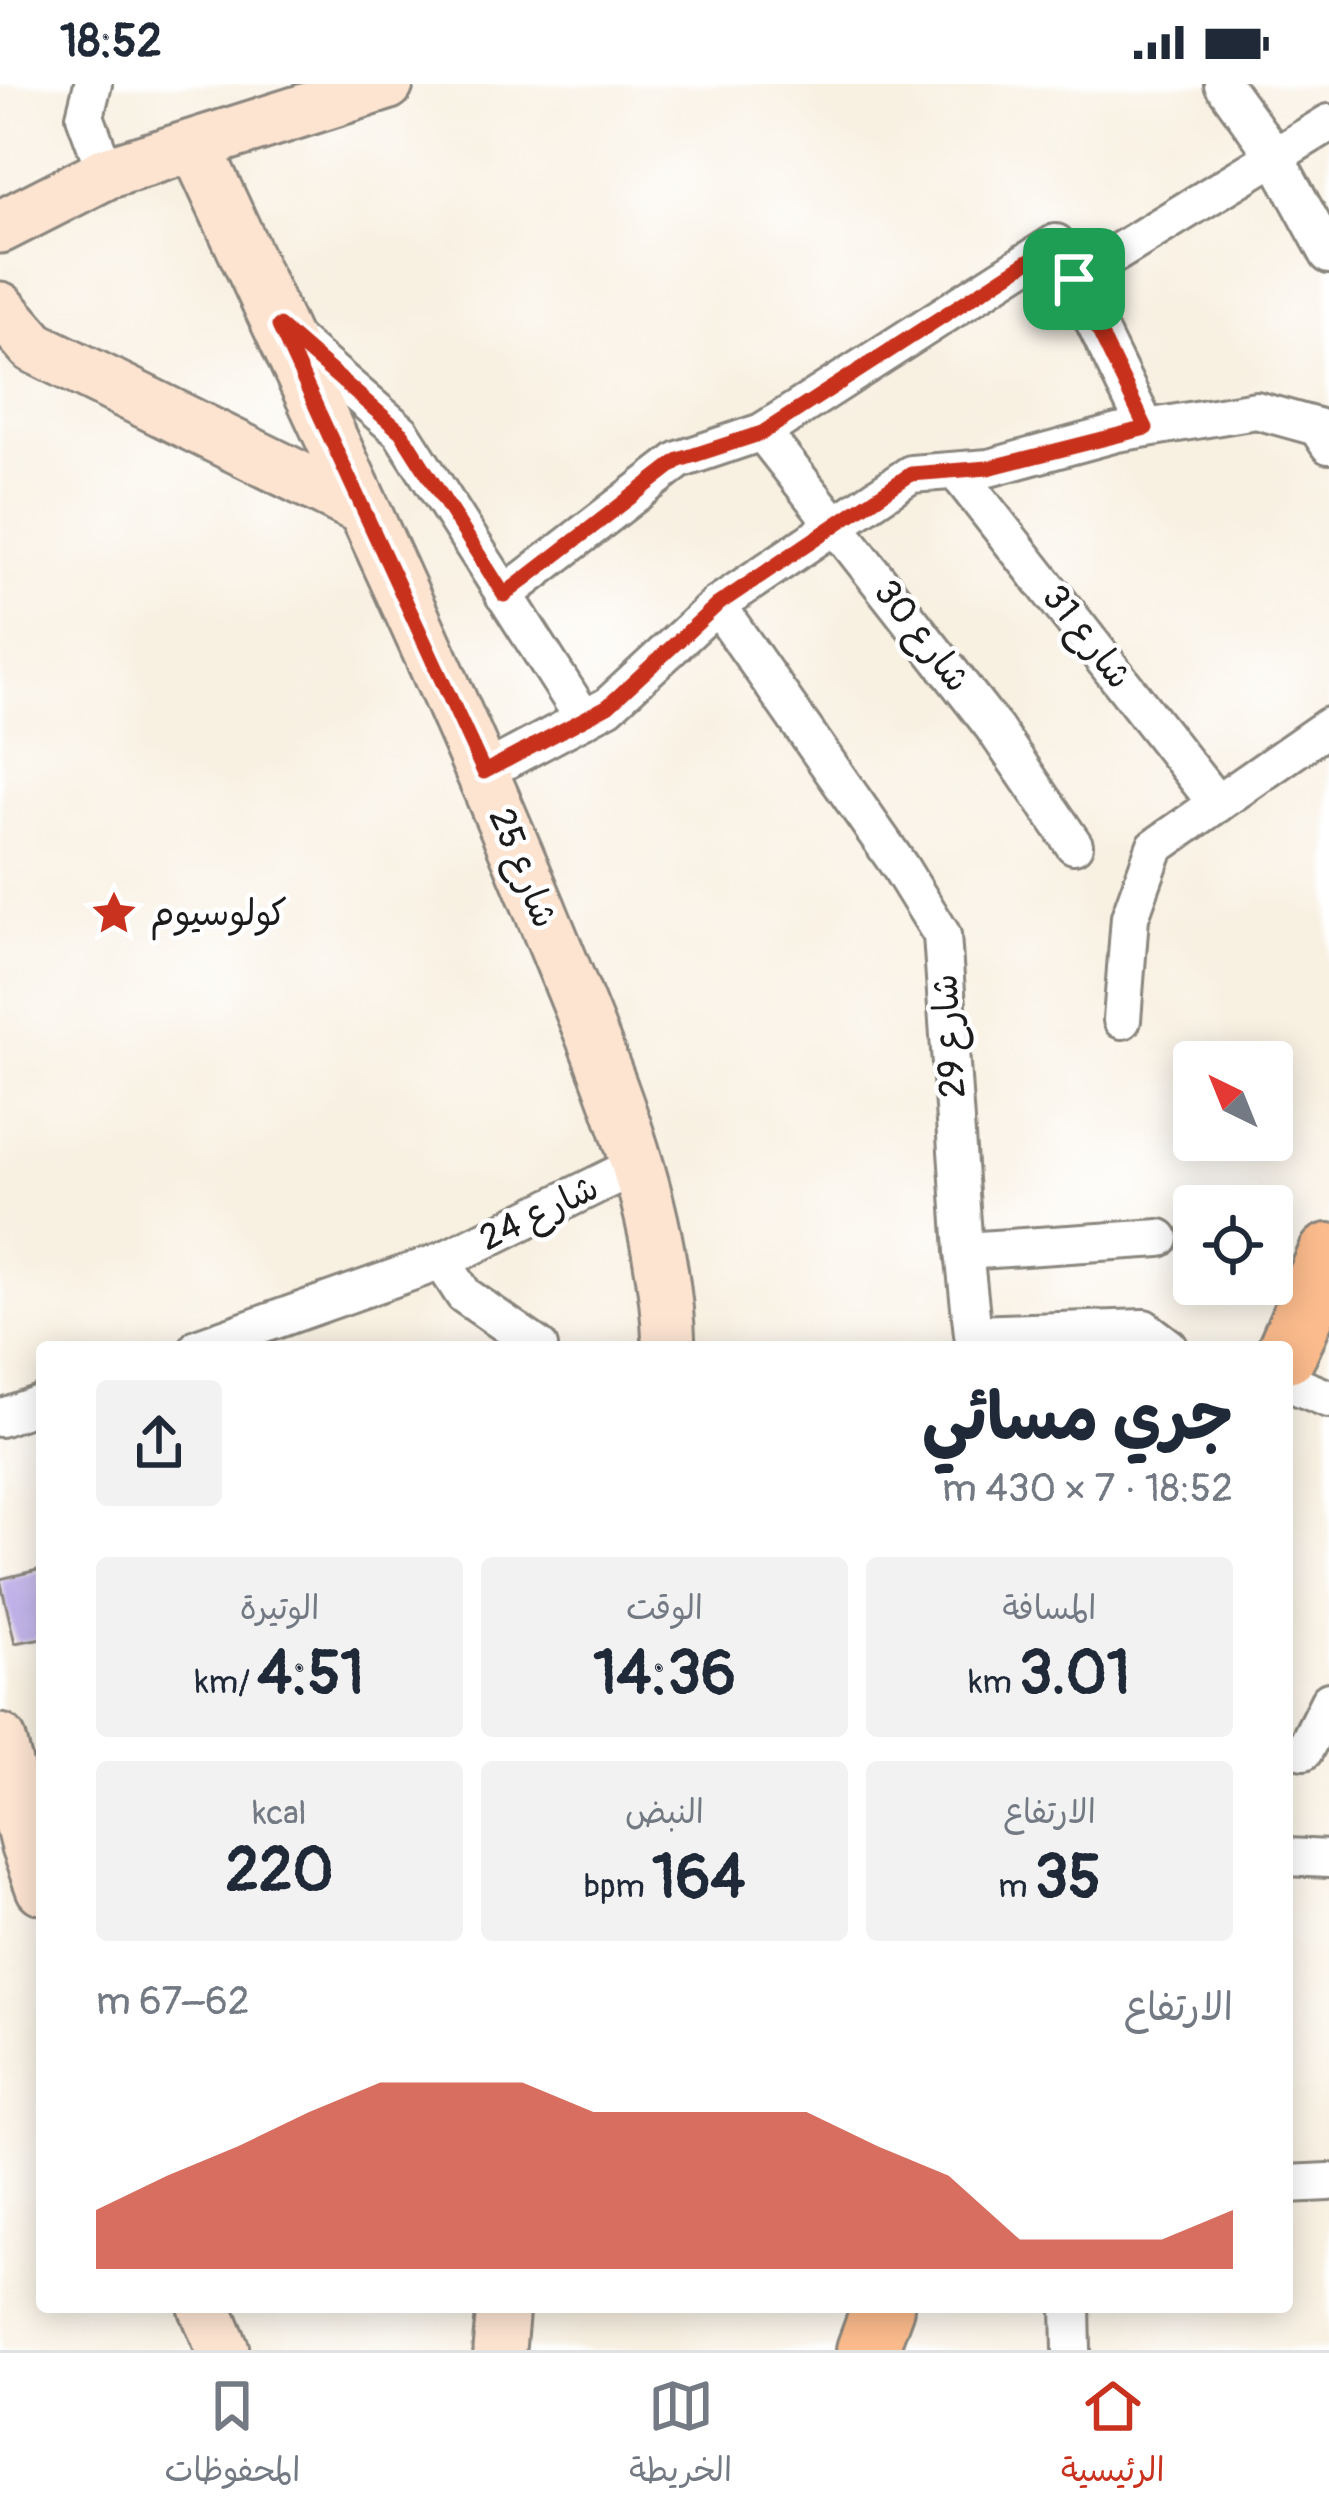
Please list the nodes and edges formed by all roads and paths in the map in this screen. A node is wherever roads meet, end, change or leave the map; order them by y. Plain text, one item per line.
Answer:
1 (93, 84) edge
2 (387, 84) edge
3 (1223, 84) edge
4 (1329, 123) edge
5 (196, 147) junction
6 (1275, 156) junction
7 (106, 173) junction
8 (4, 225) edge
9 (1329, 255) edge
10 (1074, 279) junction
11 (0, 308) edge
12 (279, 326) junction
13 (1146, 428) junction
14 (762, 433) junction
15 (1329, 446) edge
16 (956, 471) junction
17 (364, 509) junction
18 (835, 525) junction
19 (504, 595) junction
20 (717, 605) junction
21 (584, 719) junction
22 (1329, 726) edge
23 (484, 772) junction
24 (1217, 804) junction
25 (1074, 845) dead end
26 (1122, 1020) dead end
27 (637, 1166) junction
28 (1160, 1238) dead end
29 (964, 1251) junction
30 (1329, 1254) edge
31 (442, 1261) junction
32 (216, 1341) edge
33 (530, 1341) edge
34 (669, 1341) edge
35 (1161, 1341) edge
36 (1292, 1341) edge
37 (1293, 1384) edge
38 (1329, 1399) edge
39 (36, 1405) edge
40 (0, 1418) edge
41 (1329, 1701) edge
42 (0, 1740) edge
43 (1304, 1751) dead end
44 (1293, 1857) edge
45 (1329, 1859) edge
46 (36, 1873) edge
47 (1329, 2182) edge
48 (1293, 2184) edge
49 (208, 2313) edge
50 (502, 2313) edge
51 (881, 2313) edge
52 (1070, 2313) edge
53 (223, 2350) edge
54 (499, 2350) edge
55 (867, 2350) edge
56 (1072, 2350) edge

1 - 7 street
2 - 5 street
3 - 6 street
4 - 6 street
5 - 7 street
5 - 12 street, شارع 25
6 - 9 street
6 - 10 street
7 - 8 street
10 - 13 street
10 - 14 street
11 - 17 street
12 - 17 street, شارع 25
12 - 19 street
13 - 15 street
13 - 16 street
14 - 18 street, شارع 30
14 - 19 street
16 - 18 street
16 - 24 street, شارع 31
17 - 23 street, شارع 25
18 - 20 street
18 - 25 street, شارع 30
19 - 21 street
20 - 21 street
20 - 29 street, شارع 29
21 - 23 street
22 - 24 street
23 - 27 street, شارع 25
24 - 26 street
27 - 31 street, شارع 24
27 - 34 street, شارع 25
28 - 29 street
29 - 35 street, شارع 29
30 - 36 main road
31 - 32 street, شارع 24
31 - 33 street, شارع 24
37 - 38 street
39 - 40 street
41 - 43 street
42 - 46 street
44 - 45 street
47 - 48 street
49 - 53 street
50 - 54 street
51 - 55 main road
52 - 56 street

